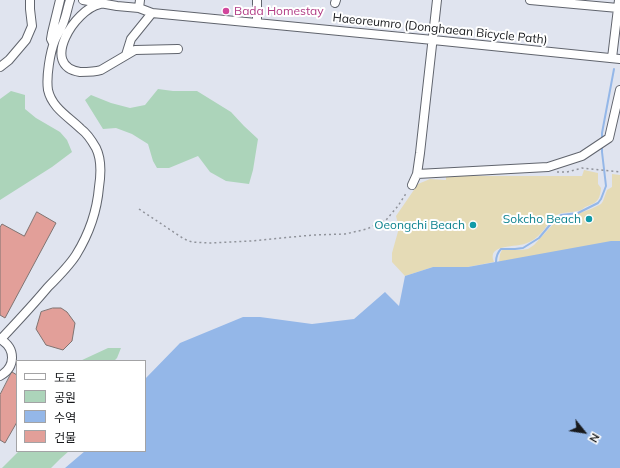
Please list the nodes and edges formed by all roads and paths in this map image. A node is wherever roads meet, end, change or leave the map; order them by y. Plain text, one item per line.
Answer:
1 (30, 0) edge
2 (60, 0) edge
3 (70, 0) edge
4 (83, 0) edge
5 (257, 0) edge
6 (437, 0) edge
7 (530, 0) edge
8 (100, 3) junction
9 (140, 4) edge
10 (618, 4) edge
11 (152, 13) junction
12 (257, 23) junction
13 (433, 40) junction
14 (53, 46) junction
15 (178, 49) dead end
16 (126, 55) junction
17 (616, 59) edge
18 (0, 67) edge
19 (620, 90) edge
20 (591, 169) dead end
21 (620, 172) edge
22 (417, 174) junction
23 (412, 185) joint
24 (139, 210) dead end
25 (0, 339) edge
26 (0, 376) edge

1 - 18 street
2 - 14 street
3 - 14 street
4 - 8 street, Haeoreumro (Donghaean Bicycle Path)
5 - 12 street
6 - 13 street
7 - 10 street
8 - 9 street, Haeoreumro (Donghaean Bicycle Path)
8 - 14 street
8 - 16 street
9 - 11 street, Haeoreumro (Donghaean Bicycle Path)
10 - 17 street
11 - 12 street, Haeoreumro (Donghaean Bicycle Path)
11 - 16 street
12 - 13 street, Haeoreumro (Donghaean Bicycle Path)
13 - 17 street, Haeoreumro (Donghaean Bicycle Path)
13 - 22 street
14 - 25 street
15 - 16 street
19 - 22 street
20 - 21 path
22 - 23 street
23 - 24 path
25 - 26 street

